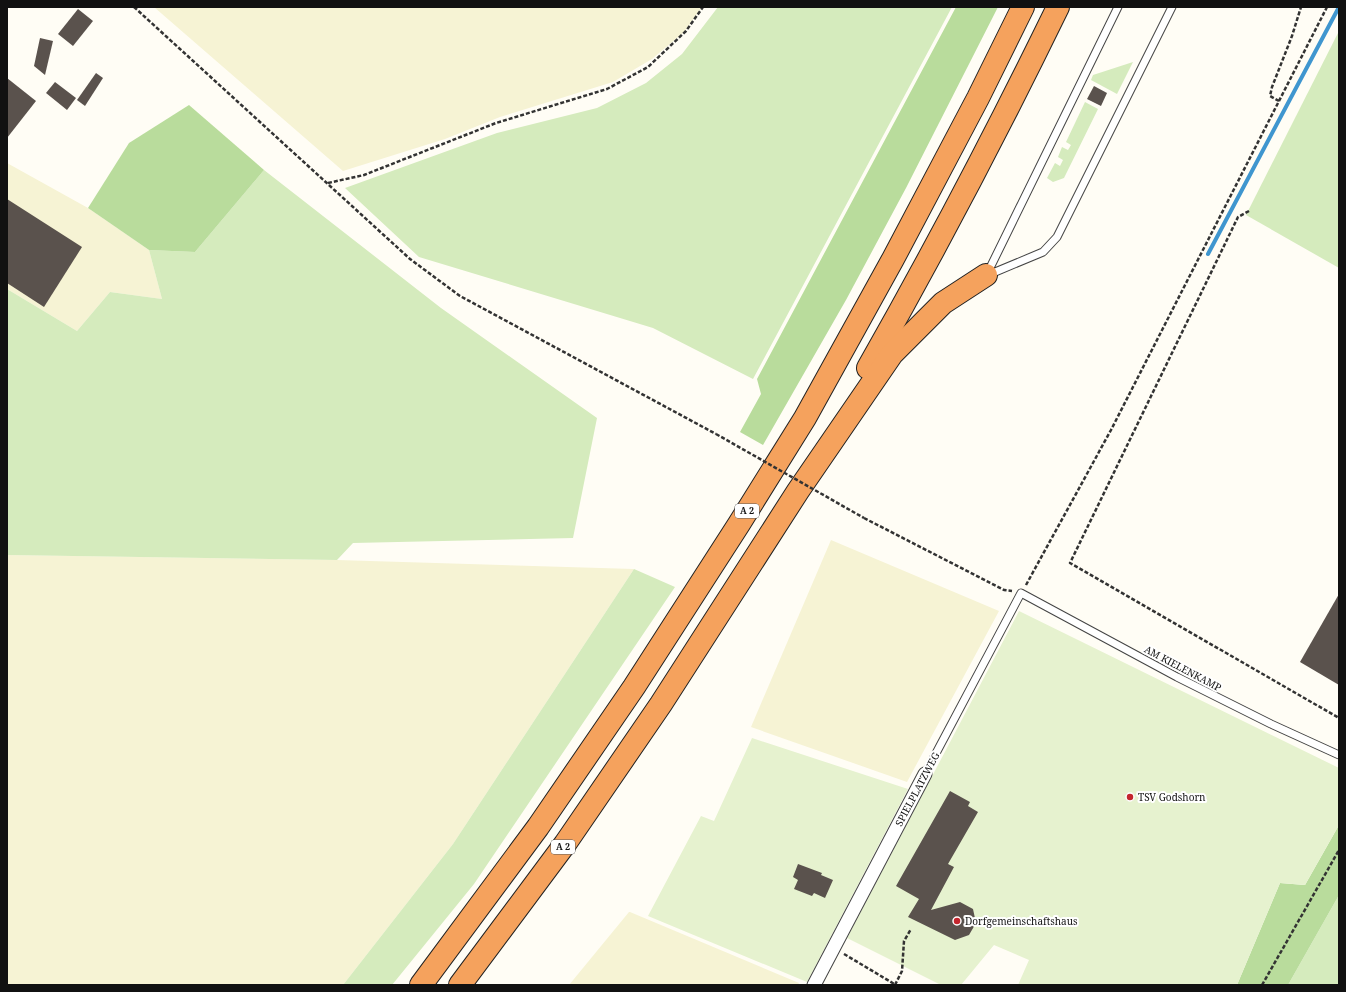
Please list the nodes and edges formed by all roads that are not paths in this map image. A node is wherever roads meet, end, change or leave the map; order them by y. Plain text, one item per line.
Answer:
1 (1023, 7) edge
2 (1058, 7) edge
3 (1118, 7) edge
4 (1172, 7) edge
5 (986, 276) junction
6 (798, 491) junction
7 (1021, 593) joint
8 (1339, 755) edge
9 (925, 774) joint
10 (421, 985) edge
11 (460, 985) edge
12 (814, 985) edge

1 - 10 highway, A 2
2 - 6 highway, A 2
3 - 5 lane
4 - 5 lane
5 - 6 highway
6 - 11 highway, A 2
7 - 8 lane, AM KIELENKAMP
7 - 9 lane, SPIELPLATZWEG
9 - 12 street, SPIELPLATZWEG

